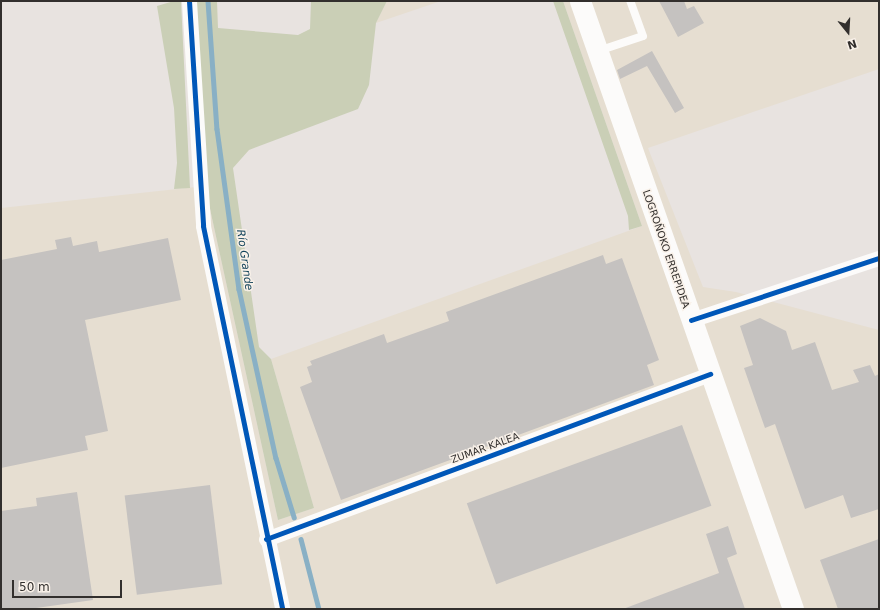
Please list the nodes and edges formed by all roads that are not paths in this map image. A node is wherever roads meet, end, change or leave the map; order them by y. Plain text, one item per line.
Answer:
1 (189, 1) edge
2 (580, 1) edge
3 (630, 1) edge
4 (598, 51) junction
5 (879, 258) edge
6 (691, 320) junction
7 (710, 374) junction
8 (266, 539) junction
9 (282, 609) edge
10 (793, 609) edge

1 - 8 street
2 - 4 main road, LOGROÑOKO ERREPIDEA
3 - 4 lane
4 - 6 main road, LOGROÑOKO ERREPIDEA
5 - 6 street
6 - 7 main road, LOGROÑOKO ERREPIDEA
7 - 8 street, ZUMAR KALEA
7 - 10 main road, LOGROÑOKO ERREPIDEA
8 - 9 street

